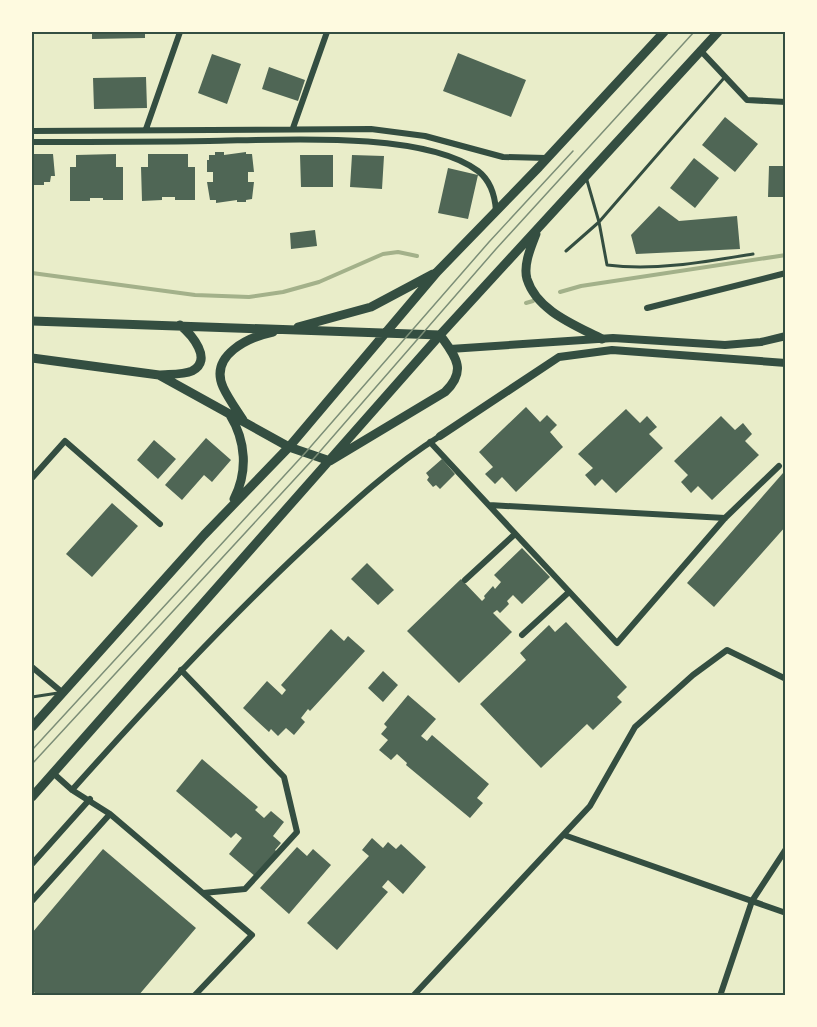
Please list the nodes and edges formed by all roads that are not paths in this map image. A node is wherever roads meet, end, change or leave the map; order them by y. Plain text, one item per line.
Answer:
1 (180, 32) edge
2 (327, 32) edge
3 (664, 32) edge
4 (718, 32) edge
5 (700, 50) junction
6 (725, 77) junction
7 (786, 102) edge
8 (292, 128) junction
9 (146, 129) junction
10 (32, 130) edge
11 (32, 142) edge
12 (547, 158) junction
13 (586, 176) junction
14 (496, 211) junction
15 (599, 222) junction
16 (539, 226) junction
17 (566, 251) dead end
18 (753, 254) dead end
19 (437, 272) junction
20 (786, 273) edge
21 (647, 308) dead end
22 (32, 321) edge
23 (180, 325) junction
24 (289, 330) junction
25 (386, 333) junction
26 (440, 335) junction
27 (786, 336) edge
28 (602, 339) junction
29 (450, 349) junction
30 (32, 358) edge
31 (786, 363) edge
32 (159, 375) junction
33 (229, 413) junction
34 (243, 421) junction
35 (440, 436) joint
36 (430, 442) junction
37 (289, 447) junction
38 (330, 461) junction
39 (779, 466) dead end
40 (32, 478) edge
41 (489, 505) junction
42 (231, 507) junction
43 (726, 518) junction
44 (160, 524) dead end
45 (515, 534) junction
46 (465, 580) dead end
47 (569, 592) junction
48 (522, 635) dead end
49 (32, 667) edge
50 (181, 670) junction
51 (786, 679) edge
52 (63, 693) junction
53 (32, 697) edge
54 (32, 727) edge
55 (53, 773) junction
56 (72, 789) junction
57 (32, 797) edge
58 (90, 799) junction
59 (110, 814) junction
60 (564, 835) junction
61 (786, 849) edge
62 (32, 864) edge
63 (202, 893) junction
64 (32, 901) edge
65 (752, 901) junction
66 (786, 913) edge
67 (194, 996) edge
68 (413, 996) edge
69 (720, 996) edge

1 - 9 street
2 - 8 street
3 - 12 main road
4 - 5 main road
5 - 6 street
5 - 13 main road
6 - 7 street
6 - 15 lane
8 - 9 street
8 - 12 street
9 - 10 street
11 - 14 street
12 - 14 main road
13 - 15 lane
13 - 16 main road
14 - 19 main road
15 - 17 lane
15 - 18 lane
16 - 26 main road
16 - 28 main road
19 - 24 main road
19 - 25 main road
20 - 21 street
22 - 23 main road
23 - 24 main road
23 - 32 main road
24 - 25 main road
24 - 34 main road
25 - 26 main road
25 - 37 main road
26 - 29 main road
26 - 38 main road
27 - 28 street
28 - 29 street
29 - 38 main road
30 - 32 main road
31 - 35 street
32 - 33 main road
33 - 34 main road
33 - 42 main road
34 - 37 main road
35 - 36 street
36 - 41 street
36 - 50 street
37 - 38 main road
37 - 42 main road
38 - 55 main road
39 - 43 street
40 - 44 street
41 - 43 street
41 - 45 street
42 - 52 main road
43 - 47 street
45 - 46 street
45 - 47 street
47 - 48 street
49 - 52 street
50 - 56 street
50 - 63 street
51 - 60 street
52 - 53 lane
52 - 54 main road
55 - 56 street
55 - 57 main road
56 - 58 street
58 - 59 street
58 - 62 street
59 - 63 street
59 - 64 street
60 - 65 street
60 - 68 street
61 - 65 street
63 - 67 street
65 - 66 street
65 - 69 street

